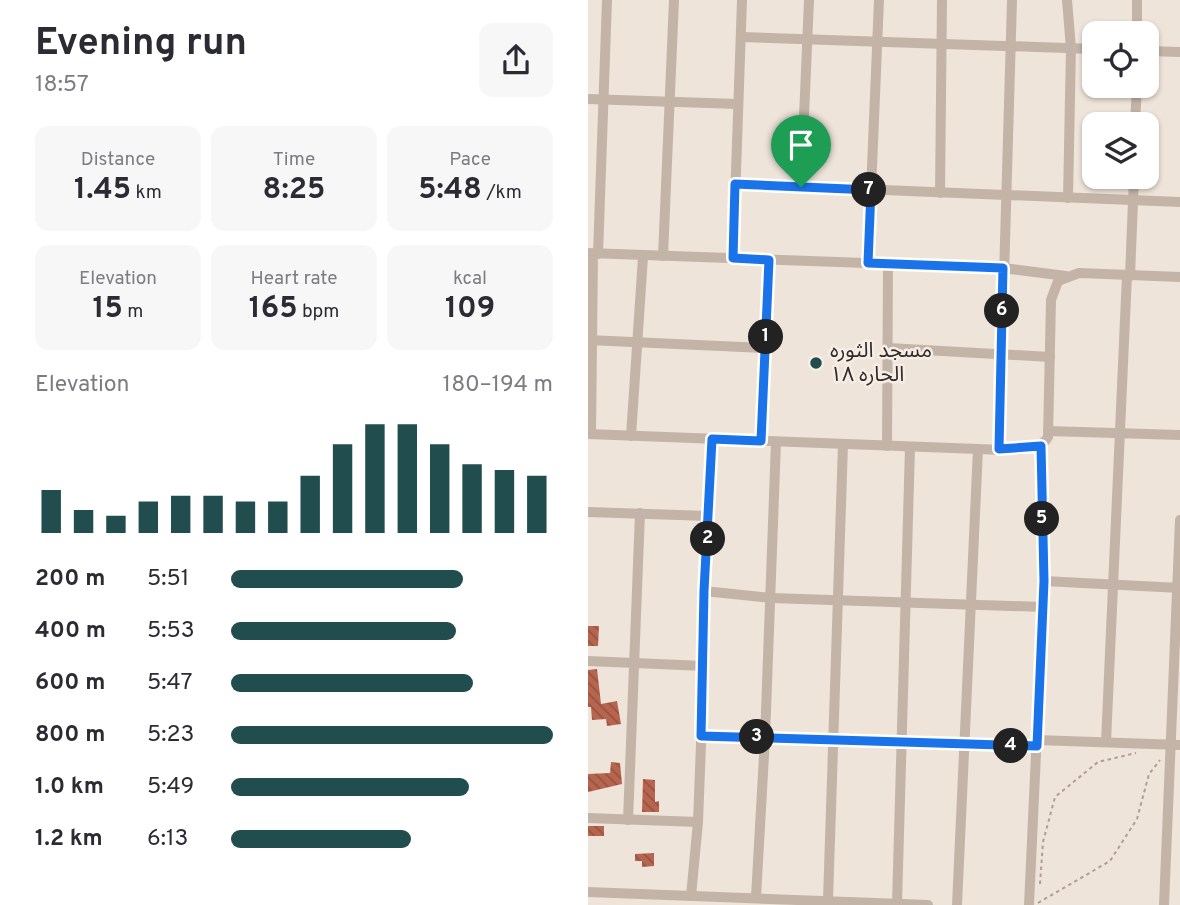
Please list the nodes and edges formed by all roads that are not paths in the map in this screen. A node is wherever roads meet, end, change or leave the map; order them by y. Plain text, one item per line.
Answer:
1 (607, 0) edge
2 (674, 0) edge
3 (742, 0) edge
4 (809, 0) edge
5 (878, 0) edge
6 (942, 0) edge
7 (1012, 0) edge
8 (1067, 0) edge
9 (1137, 0) edge
10 (1137, 21) edge
11 (741, 37) junction
12 (807, 39) junction
13 (877, 42) junction
14 (941, 44) junction
15 (1010, 46) junction
16 (1071, 48) junction
17 (1082, 48) edge
18 (1159, 51) edge
19 (1180, 52) edge
20 (588, 99) edge
21 (603, 99) junction
22 (670, 102) junction
23 (738, 104) junction
24 (735, 184) junction
25 (801, 187) junction
26 (1133, 189) edge
27 (871, 190) junction
28 (940, 192) junction
29 (1005, 195) junction
30 (1068, 198) junction
31 (1133, 200) junction
32 (1180, 202) edge
33 (593, 254) edge
34 (663, 256) junction
35 (643, 257) junction
36 (733, 258) junction
37 (769, 260) junction
38 (868, 263) junction
39 (888, 264) junction
40 (1003, 268) junction
41 (1066, 276) junction
42 (1128, 276) junction
43 (1180, 277) edge
44 (590, 340) edge
45 (637, 341) junction
46 (765, 348) junction
47 (888, 348) junction
48 (1002, 355) junction
49 (1050, 357) junction
50 (1048, 431) junction
51 (1119, 433) junction
52 (589, 434) edge
53 (1180, 435) edge
54 (631, 436) junction
55 (712, 439) junction
56 (761, 441) junction
57 (776, 442) junction
58 (843, 444) junction
59 (887, 446) junction
60 (1041, 446) junction
61 (910, 447) junction
62 (978, 449) junction
63 (999, 449) junction
64 (588, 512) edge
65 (640, 513) junction
66 (709, 516) junction
67 (1180, 520) edge
68 (1044, 581) junction
69 (1113, 584) junction
70 (1179, 588) edge
71 (704, 591) junction
72 (771, 598) junction
73 (839, 601) junction
74 (905, 603) junction
75 (971, 605) junction
76 (1043, 607) junction
77 (588, 662) edge
78 (634, 663) junction
79 (704, 666) junction
80 (701, 736) junction
81 (765, 738) junction
82 (834, 740) junction
83 (900, 742) junction
84 (1106, 742) junction
85 (1037, 743) junction
86 (964, 744) junction
87 (1175, 745) edge
88 (588, 818) edge
89 (628, 820) junction
90 (698, 822) junction
91 (588, 892) edge
92 (691, 896) junction
93 (756, 897) junction
94 (642, 900) edge
95 (828, 900) junction
96 (705, 901) edge
97 (775, 901) edge
98 (844, 903) edge
99 (904, 904) edge
100 (928, 905) edge
101 (957, 905) edge
102 (1032, 905) edge
103 (1164, 905) edge

1 - 21 street
2 - 22 street
3 - 11 street
4 - 12 street
5 - 13 street
6 - 14 street
7 - 15 street
8 - 16 street
9 - 10 street
11 - 12 street
11 - 23 street
12 - 13 street
12 - 25 street
13 - 14 street
13 - 27 street
14 - 15 street
14 - 28 street
15 - 16 street
15 - 29 street
16 - 17 street
16 - 30 street
18 - 19 street
20 - 21 street
21 - 22 street
21 - 33 street
22 - 23 street
22 - 34 street
23 - 24 street
24 - 25 street
24 - 36 street
25 - 27 street
26 - 31 street
27 - 28 street
27 - 38 street
28 - 29 street
29 - 30 street
29 - 40 street
30 - 31 street
31 - 32 street
31 - 42 street
33 - 35 street
33 - 44 street
34 - 35 street
34 - 36 street
35 - 45 street
36 - 37 street
37 - 38 street
37 - 46 street
38 - 39 street
39 - 40 street
39 - 47 street
40 - 41 street
40 - 48 street
41 - 42 street
41 - 49 street
42 - 43 street
42 - 51 street
44 - 45 street
44 - 52 street
45 - 46 street
45 - 54 street
46 - 56 street
47 - 48 street
47 - 59 street
48 - 49 street
48 - 63 street
49 - 50 street
50 - 51 street
50 - 60 street
51 - 53 street
51 - 69 street
52 - 54 street
54 - 55 street
55 - 56 street
55 - 66 street
56 - 57 street
57 - 58 street
57 - 72 street
58 - 59 street
58 - 73 street
59 - 61 street
60 - 63 street
60 - 68 street
61 - 62 street
61 - 74 street
62 - 63 street
62 - 75 street
64 - 65 street
65 - 66 street
65 - 78 street
66 - 71 street
67 - 70 street
68 - 69 street
68 - 76 street
69 - 70 street
69 - 84 street
70 - 87 street
71 - 72 street
71 - 79 street
72 - 73 street
72 - 81 street
73 - 74 street
73 - 82 street
74 - 75 street
74 - 83 street
75 - 76 street
75 - 86 street
76 - 85 street
77 - 78 street
78 - 79 street
78 - 89 street
79 - 80 street
80 - 81 street
80 - 90 street
81 - 82 street
81 - 93 street
82 - 83 street
82 - 95 street
83 - 86 street
83 - 99 street
84 - 85 street
84 - 87 street
85 - 86 street
85 - 102 street
86 - 101 street
87 - 103 street
88 - 89 street
89 - 90 street
90 - 92 street
91 - 94 street
92 - 94 street
92 - 96 street
93 - 96 street
93 - 97 street
95 - 97 street
95 - 98 street
98 - 99 street
99 - 100 street

